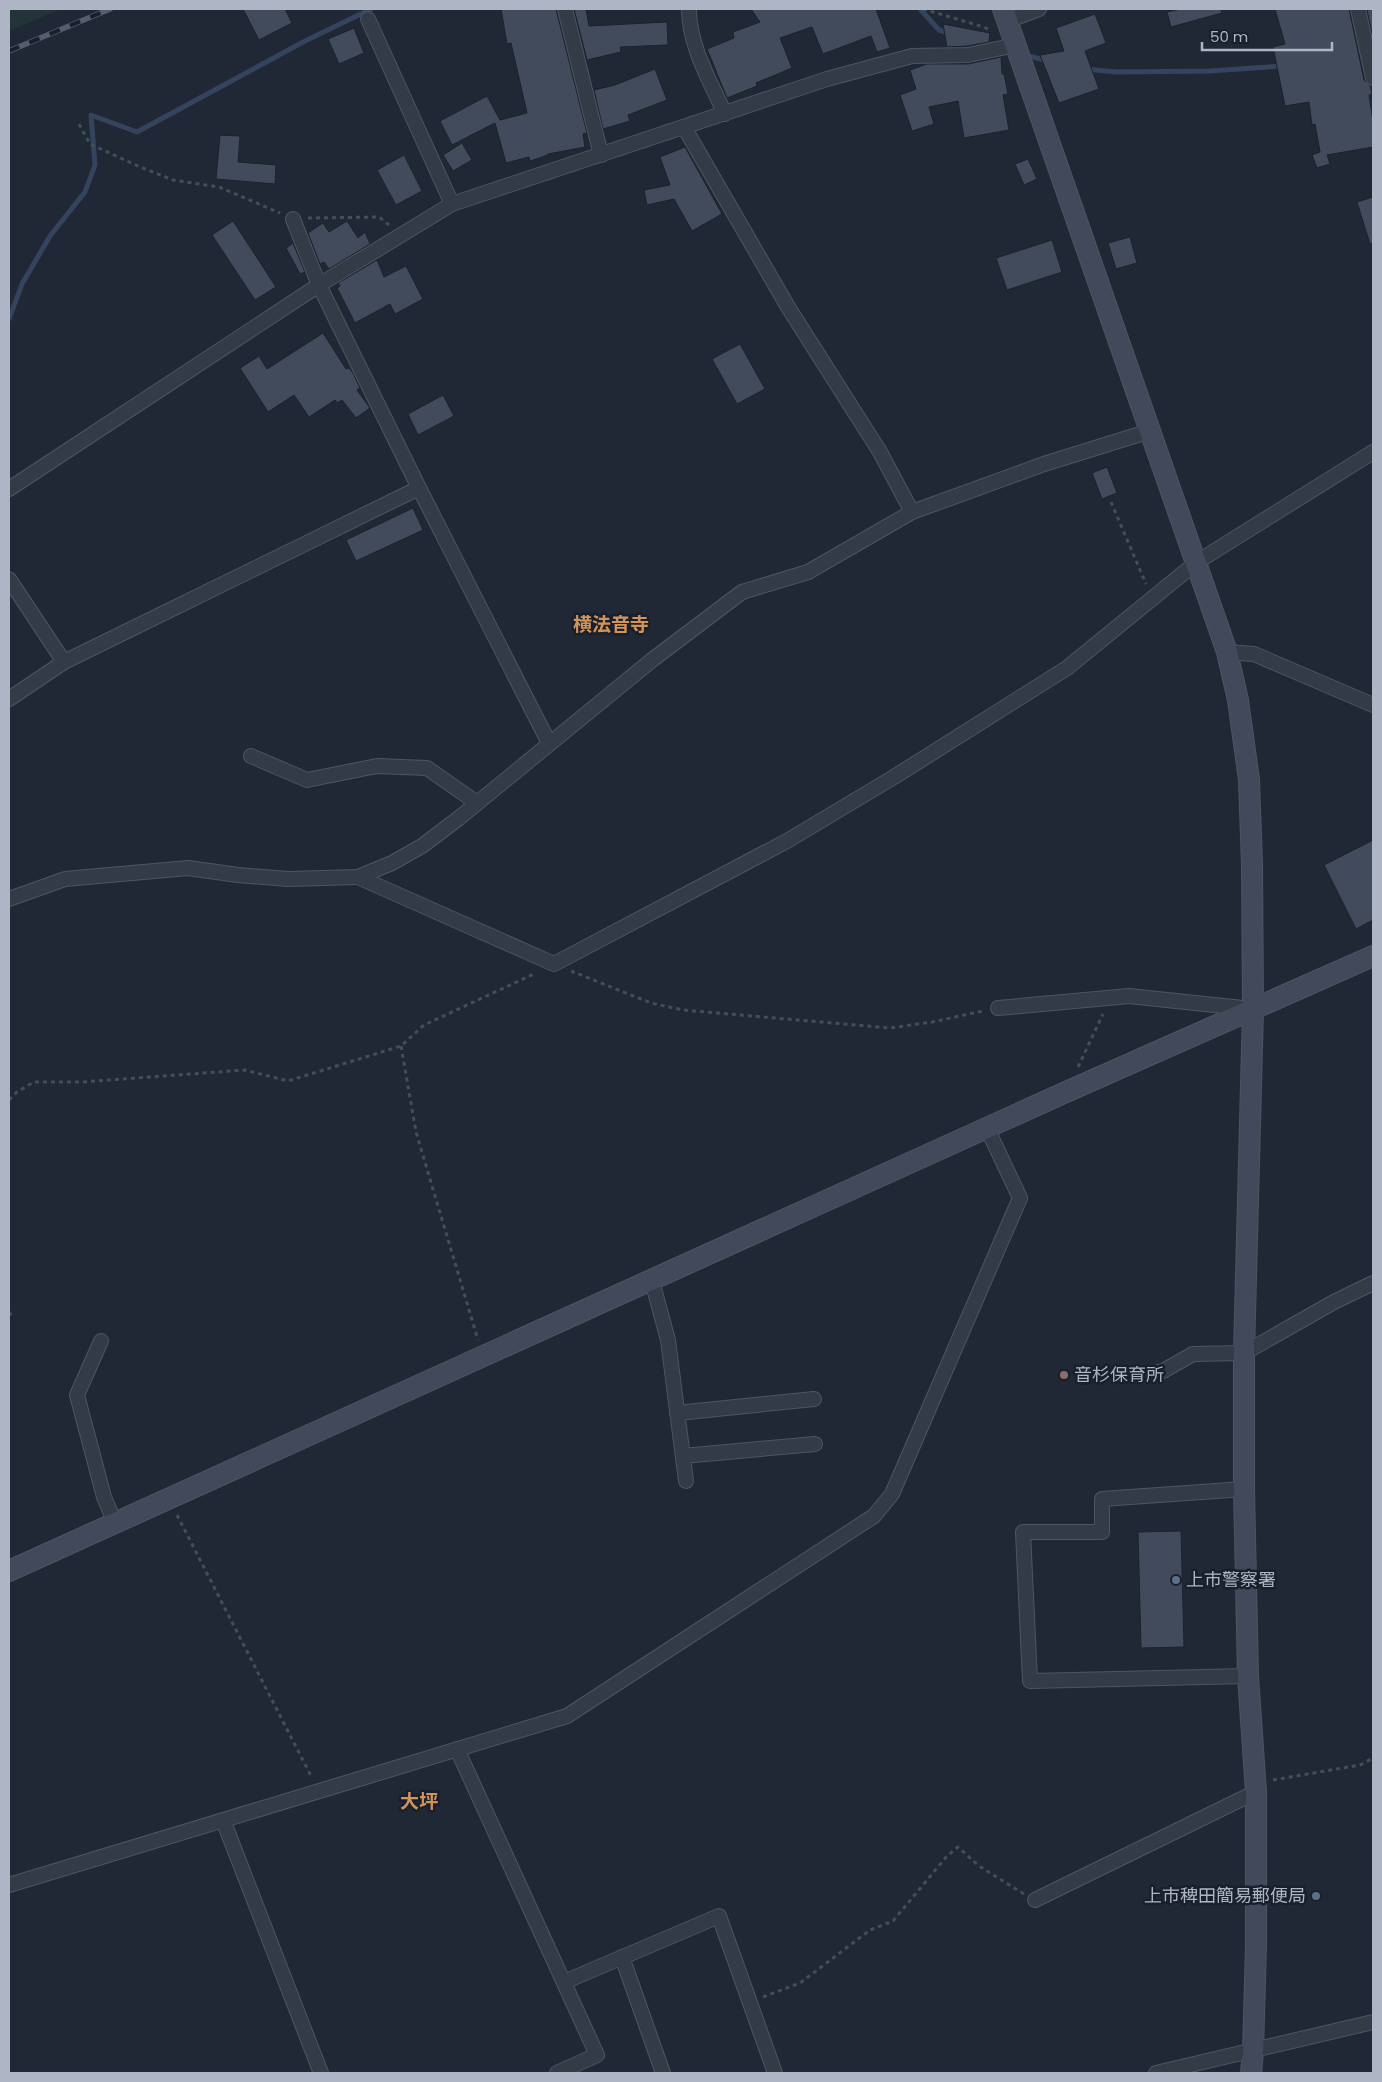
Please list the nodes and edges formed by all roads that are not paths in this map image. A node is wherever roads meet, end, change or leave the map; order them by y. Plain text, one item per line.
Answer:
1 (565, 9) edge
2 (689, 9) edge
3 (1039, 9) edge
4 (1358, 9) edge
5 (1005, 15) edge
6 (368, 19) dead end
7 (1016, 45) junction
8 (1373, 78) edge
9 (724, 114) junction
10 (684, 127) junction
11 (600, 155) junction
12 (452, 204) junction
13 (293, 219) road end
14 (319, 285) junction
15 (1150, 431) junction
16 (1373, 452) edge
17 (419, 488) junction
18 (9, 489) edge
19 (912, 512) junction
20 (1197, 562) junction
21 (9, 579) edge
22 (1227, 652) junction
23 (64, 662) junction
24 (9, 699) edge
25 (1373, 705) edge
26 (549, 743) junction
27 (251, 756) dead end
28 (477, 803) junction
29 (358, 877) junction
30 (9, 899) edge
31 (1373, 956) edge
32 (998, 1008) road end
33 (1253, 1009) junction
34 (987, 1128) junction
35 (652, 1281) junction
36 (1373, 1283) edge
37 (102, 1341) dead end
38 (1244, 1353) junction
39 (1141, 1376) dead end
40 (814, 1399) dead end
41 (678, 1414) junction
42 (814, 1444) dead end
43 (683, 1456) junction
44 (686, 1481) dead end
45 (1244, 1489) junction
46 (115, 1523) junction
47 (9, 1570) edge
48 (1248, 1676) junction
49 (457, 1749) junction
50 (1256, 1788) junction
51 (223, 1820) junction
52 (9, 1885) edge
53 (1035, 1900) road end
54 (622, 1956) junction
55 (564, 1982) junction
56 (1373, 2022) edge
57 (1253, 2052) junction
58 (321, 2073) edge
59 (557, 2073) edge
60 (663, 2073) edge
61 (774, 2073) edge
62 (1156, 2073) edge
63 (1251, 2073) edge

1 - 11 street
2 - 9 street
3 - 5 street
4 - 8 street
5 - 7 street
6 - 12 street
7 - 9 street
7 - 15 street
9 - 10 street
10 - 11 street
10 - 19 street
11 - 12 street
12 - 14 street
13 - 14 street
14 - 17 street
14 - 18 street
15 - 19 street
15 - 20 street
16 - 20 street
17 - 23 street
17 - 26 street
19 - 26 street
20 - 22 street
20 - 29 street
21 - 23 street
22 - 25 street
22 - 33 street
23 - 24 street
26 - 28 street
27 - 28 street
28 - 29 street
29 - 30 street
31 - 33 street
32 - 33 street
33 - 34 street
33 - 38 street
34 - 35 street
34 - 49 street
35 - 41 street
35 - 46 street
36 - 38 street
37 - 46 street
38 - 39 street
38 - 45 street
40 - 41 street
41 - 43 street
42 - 43 street
43 - 44 street
45 - 48 street
45 - 48 street
46 - 47 street
48 - 50 street
49 - 51 street
49 - 55 street
50 - 53 street
50 - 57 street
51 - 52 street
51 - 58 street
54 - 55 street
54 - 60 street
54 - 61 street
55 - 59 street
56 - 57 street
57 - 62 street
57 - 63 street

